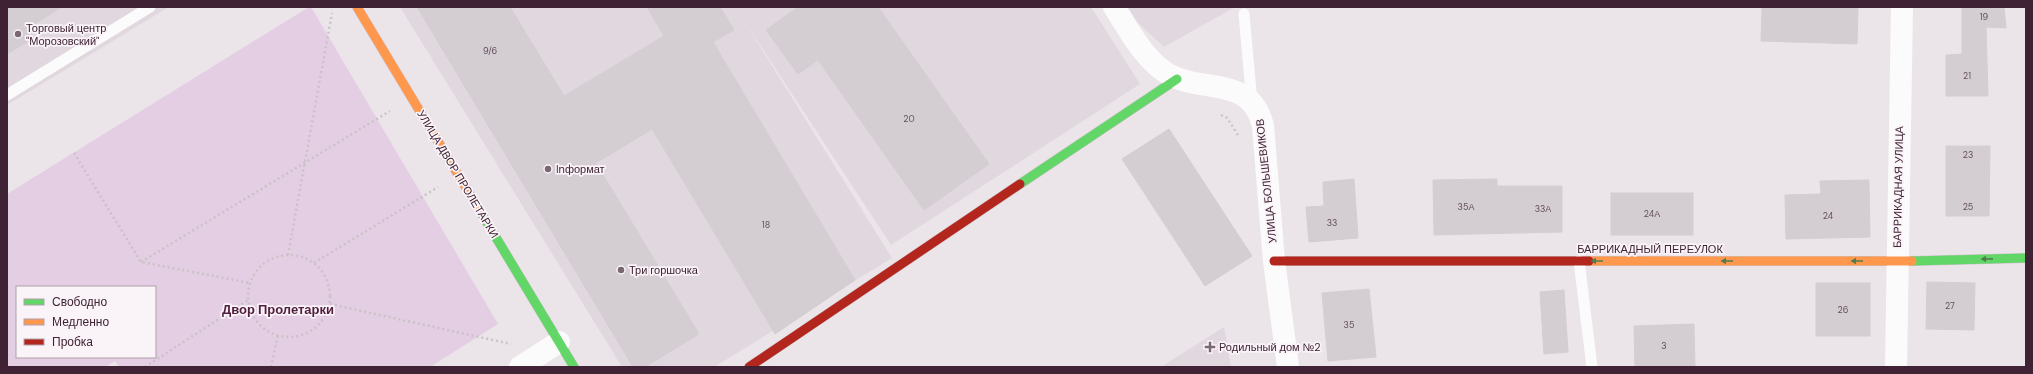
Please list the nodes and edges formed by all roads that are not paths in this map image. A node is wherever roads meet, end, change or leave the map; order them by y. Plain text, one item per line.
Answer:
1 (150, 7) edge
2 (357, 7) edge
3 (1114, 7) edge
4 (1902, 7) edge
5 (1244, 14) dead end
6 (1178, 79) junction
7 (7, 96) edge
8 (1252, 103) junction
9 (2026, 258) edge
10 (1274, 261) junction
11 (1579, 261) junction
12 (1896, 261) junction
13 (552, 347) junction
14 (520, 367) edge
15 (574, 367) edge
16 (749, 367) edge
17 (1288, 367) edge
18 (1592, 367) edge
19 (1896, 367) edge

1 - 7 lane
2 - 13 street, УЛИЦА ДВОР ПРОЛЕТАРКИ
3 - 6 street, УЛИЦА БОЛЬШЕВИКОВ
4 - 12 street, БАРРИКАДНАЯ УЛИЦА
5 - 8 lane
6 - 8 street, УЛИЦА БОЛЬШЕВИКОВ
6 - 16 street
8 - 10 street, УЛИЦА БОЛЬШЕВИКОВ
9 -> 12 street, БАРРИКАДНЫЙ ПЕРЕУЛОК
10 - 11 street, БАРРИКАДНЫЙ ПЕРЕУЛОК
10 - 17 street, УЛИЦА БОЛЬШЕВИКОВ
12 -> 11 street, БАРРИКАДНЫЙ ПЕРЕУЛОК
11 - 18 lane
12 - 19 street, БАРРИКАДНАЯ УЛИЦА
13 - 14 street
13 - 15 street, УЛИЦА ДВОР ПРОЛЕТАРКИ

